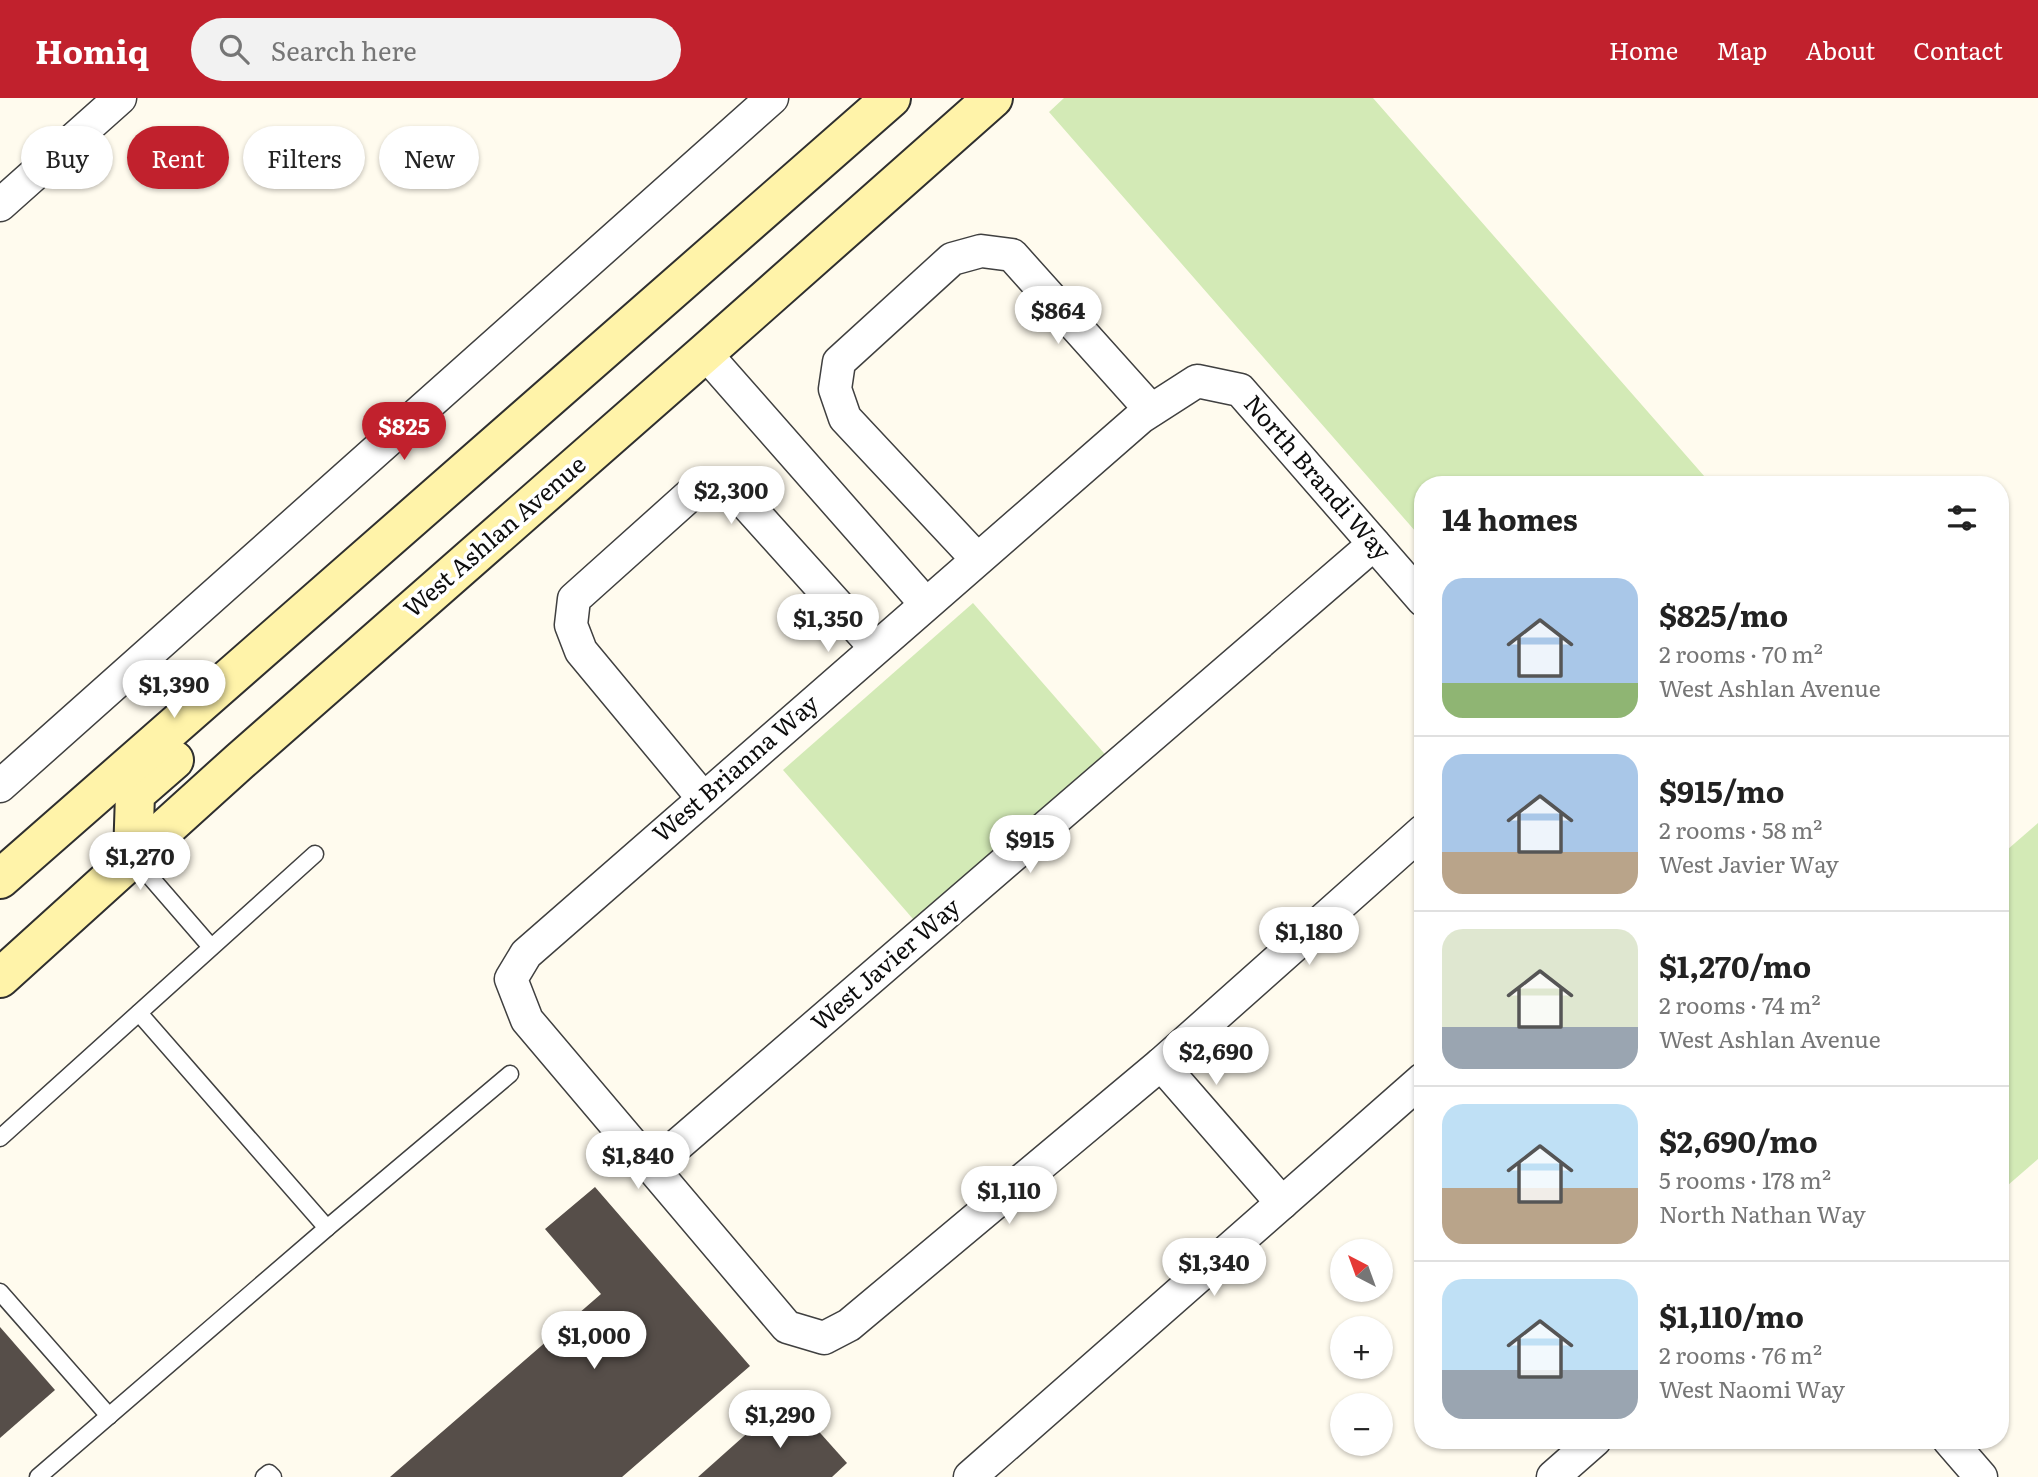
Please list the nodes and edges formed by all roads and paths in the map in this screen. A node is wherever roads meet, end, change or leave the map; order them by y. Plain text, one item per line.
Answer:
1 (120, 98) edge
2 (771, 98) edge
3 (891, 98) edge
4 (993, 98) edge
5 (0, 205) edge
6 (705, 353) junction
7 (1197, 381) joint
8 (1151, 410) junction
9 (1374, 544) junction
10 (977, 559) junction
11 (1414, 590) edge
12 (925, 603) junction
13 (309, 607) junction
14 (875, 648) junction
15 (0, 786) edge
16 (703, 798) junction
17 (1414, 839) edge
18 (315, 854) dead end
19 (133, 857) junction
20 (0, 879) edge
21 (211, 947) junction
22 (0, 978) edge
23 (139, 1013) junction
24 (1161, 1064) junction
25 (510, 1074) dead end
26 (1414, 1087) edge
27 (0, 1138) edge
28 (652, 1167) junction
29 (1282, 1203) junction
30 (327, 1228) junction
31 (0, 1292) edge
32 (109, 1416) junction
33 (1585, 1449) edge
34 (1957, 1449) edge
35 (38, 1477) edge
36 (264, 1477) edge
37 (273, 1477) edge
38 (970, 1477) edge
39 (1553, 1477) edge
40 (1981, 1477) edge

1 - 5 street
2 - 15 street
3 - 13 main road
4 - 6 main road, West Ashlan Avenue
6 - 12 street
6 - 19 main road, West Ashlan Avenue
7 - 8 street, West Brianna Way
7 - 9 street, North Brandi Way
8 - 10 street, West Brianna Way
8 - 10 street
9 - 11 street, North Brandi Way
9 - 28 street, West Javier Way
10 - 12 street, West Brianna Way
12 - 14 street, West Brianna Way
13 - 19 main road
13 - 20 main road
14 - 16 street, West Brianna Way
14 - 16 street
16 - 28 street, West Brianna Way
17 - 24 street
18 - 21 lane
19 - 21 lane
19 - 22 main road, West Ashlan Avenue
21 - 23 lane
23 - 27 lane
23 - 30 lane
24 - 28 street
24 - 29 street
25 - 30 lane
26 - 29 street
29 - 38 street
30 - 32 lane
31 - 32 lane
32 - 35 lane
33 - 39 street
34 - 40 street
36 - 37 lane

